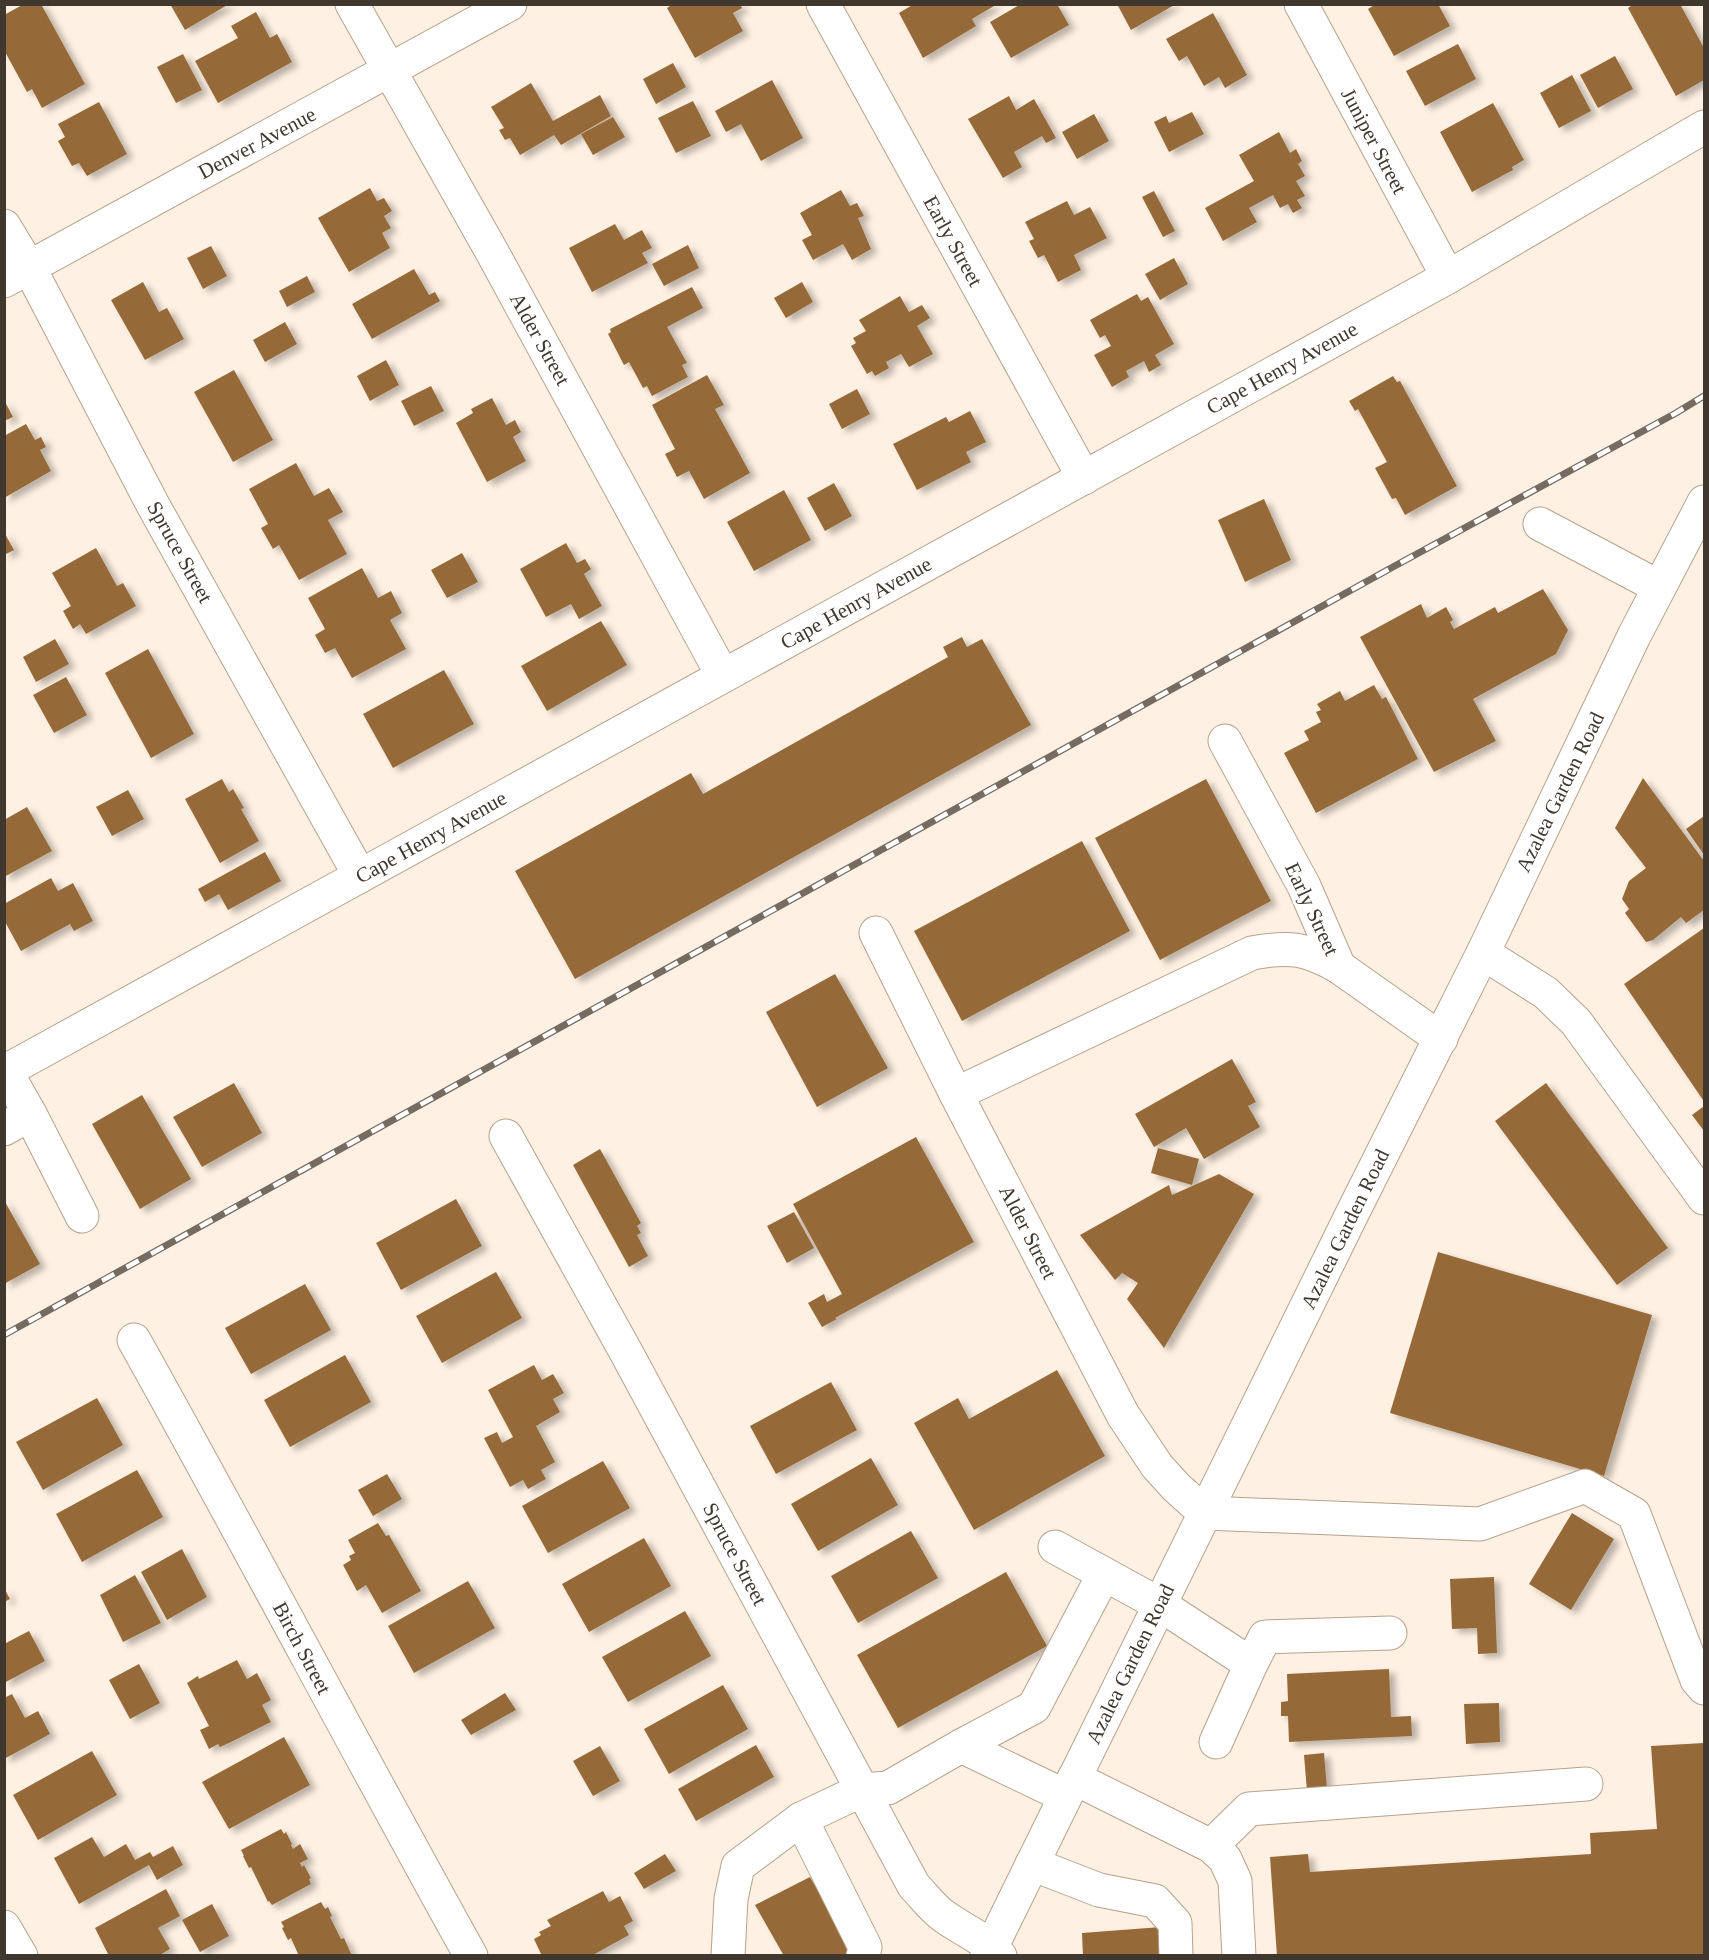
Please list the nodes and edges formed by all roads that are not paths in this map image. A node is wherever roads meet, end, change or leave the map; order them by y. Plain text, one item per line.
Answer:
1 (352, 4) edge
2 (510, 4) edge
3 (822, 4) edge
4 (1301, 4) edge
5 (390, 72) junction
6 (1704, 127) edge
7 (4, 226) edge
8 (17, 274) edge
9 (1448, 277) junction
10 (1084, 478) junction
11 (1701, 517) edge
12 (1540, 524) dead end
13 (1659, 586) junction
14 (723, 676) junction
15 (1225, 741) dead end
16 (360, 876) junction
17 (876, 933) dead end
18 (1483, 953) junction
19 (1339, 967) junction
20 (1441, 1039) junction
21 (5, 1070) edge
22 (957, 1094) junction
23 (17, 1121) edge
24 (506, 1136) dead end
25 (1704, 1198) edge
26 (82, 1216) dead end
27 (134, 1340) dead end
28 (1205, 1513) junction
29 (1055, 1547) dead end
30 (1104, 1574) junction
31 (1159, 1604) junction
32 (1390, 1633) dead end
33 (1251, 1664) junction
34 (1704, 1688) edge
35 (1216, 1742) dead end
36 (961, 1746) junction
37 (1586, 1784) dead end
38 (1070, 1787) junction
39 (862, 1790) junction
40 (801, 1820) junction
41 (1211, 1846) junction
42 (1032, 1864) junction
43 (4, 1927) edge
44 (993, 1952) edge
45 (21, 1956) edge
46 (471, 1956) edge
47 (728, 1956) edge
48 (863, 1956) edge
49 (1176, 1956) edge
50 (1239, 1956) edge

1 - 5 street, Alder Street
2 - 5 street, Denver Avenue
3 - 10 street, Early Street
4 - 9 street, Juniper Street
5 - 8 street, Denver Avenue
5 - 14 street, Alder Street
6 - 9 street, Cape Henry Avenue
7 - 8 street, Spruce Street
8 - 16 street, Spruce Street
9 - 10 street, Cape Henry Avenue
10 - 14 street, Cape Henry Avenue
11 - 13 street, Azalea Garden Road
12 - 13 street
13 - 18 street, Azalea Garden Road
14 - 16 street, Cape Henry Avenue
15 - 19 street, Early Street
16 - 21 street, Cape Henry Avenue
17 - 22 street, Alder Street
18 - 20 street, Azalea Garden Road
18 - 25 street
19 - 20 street, Early Street
19 - 22 street
20 - 28 street, Azalea Garden Road
21 - 23 street
22 - 28 street, Alder Street
23 - 26 street
24 - 39 street, Spruce Street
27 - 46 street, Birch Street
28 - 31 street, Azalea Garden Road
28 - 34 street
29 - 30 street
30 - 31 street
30 - 36 street
31 - 33 street
31 - 38 street, Azalea Garden Road
32 - 33 street
33 - 35 street
36 - 38 street
36 - 39 street
37 - 41 street
38 - 41 street
38 - 42 street, Azalea Garden Road
39 - 40 street
39 - 44 street, Spruce Street
40 - 47 street
40 - 48 street
41 - 50 street
42 - 44 street, Azalea Garden Road
42 - 49 street
43 - 45 street

